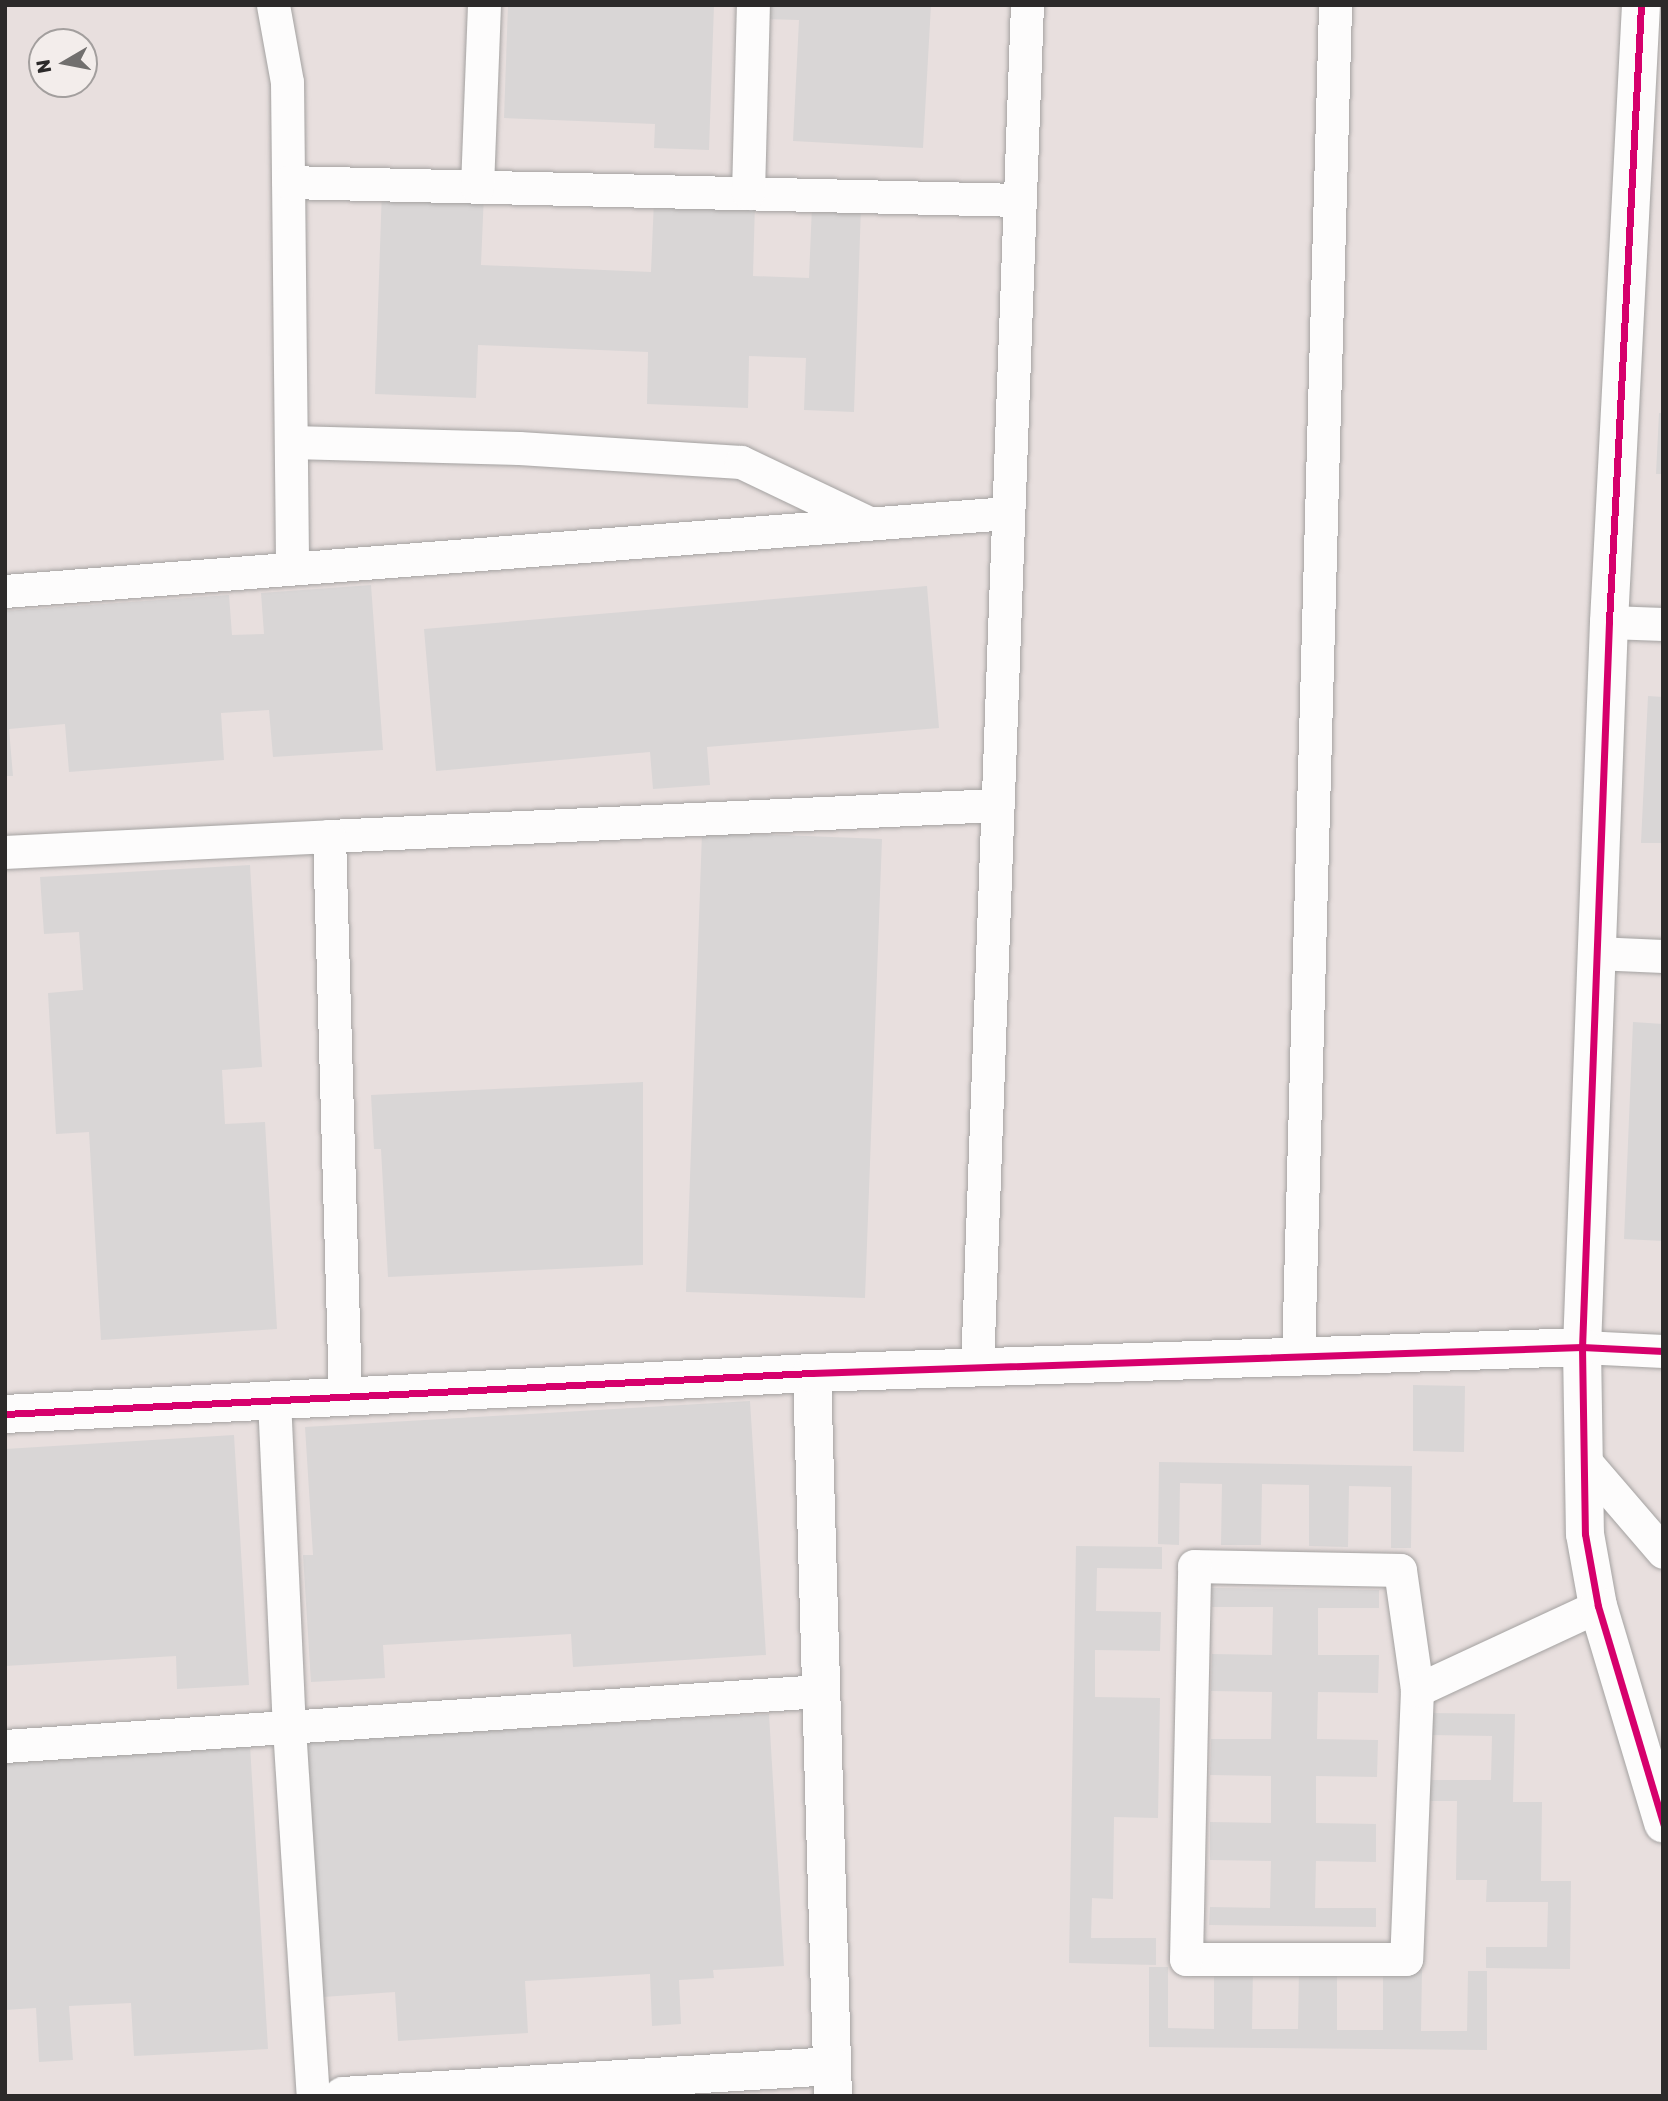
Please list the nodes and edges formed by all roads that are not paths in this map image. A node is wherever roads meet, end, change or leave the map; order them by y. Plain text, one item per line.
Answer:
1 (273, 5) edge
2 (484, 5) edge
3 (753, 5) edge
4 (1027, 5) edge
5 (1335, 5) edge
6 (1641, 5) edge
7 (288, 182) junction
8 (477, 187) junction
9 (748, 193) junction
10 (1020, 200) junction
11 (291, 442) junction
12 (1007, 513) junction
13 (872, 524) junction
14 (292, 568) junction
15 (5, 591) edge
16 (1609, 622) junction
17 (1663, 624) edge
18 (996, 805) junction
19 (329, 836) junction
20 (5, 852) edge
21 (1595, 953) junction
22 (1663, 956) edge
23 (1583, 1347) junction
24 (1663, 1351) edge
25 (1298, 1357) junction
26 (976, 1368) junction
27 (811, 1373) junction
28 (345, 1396) junction
29 (274, 1399) junction
30 (5, 1414) edge
31 (1584, 1460) junction
32 (1663, 1552) edge
33 (1598, 1606) junction
34 (1417, 1690) junction
35 (821, 1692) junction
36 (289, 1728) junction
37 (5, 1746) edge
38 (1663, 1823) edge
39 (832, 2081) edge
40 (313, 2096) edge
41 (343, 2096) edge

1 - 7 street
2 - 8 street
3 - 9 street
4 - 10 street
5 - 25 street
6 - 16 street
7 - 8 street
7 - 11 street
8 - 9 street
9 - 10 street
10 - 12 street
11 - 13 street
11 - 14 street
12 - 13 street
12 - 18 street
13 - 14 street
14 - 15 street
16 - 17 street
16 - 21 street
18 - 19 street
18 - 26 street
19 - 20 street
19 - 28 street
21 - 22 street
21 - 23 street
23 - 24 street
23 - 25 street
23 - 31 street
25 - 26 street
26 - 27 street
27 - 28 street
27 - 35 street
28 - 29 street
29 - 30 street
29 - 36 street
31 - 32 street
31 - 33 street
33 - 34 street
33 - 38 street
34 - 34 street
35 - 36 street
35 - 39 street
36 - 37 street
36 - 40 street
39 - 41 street

